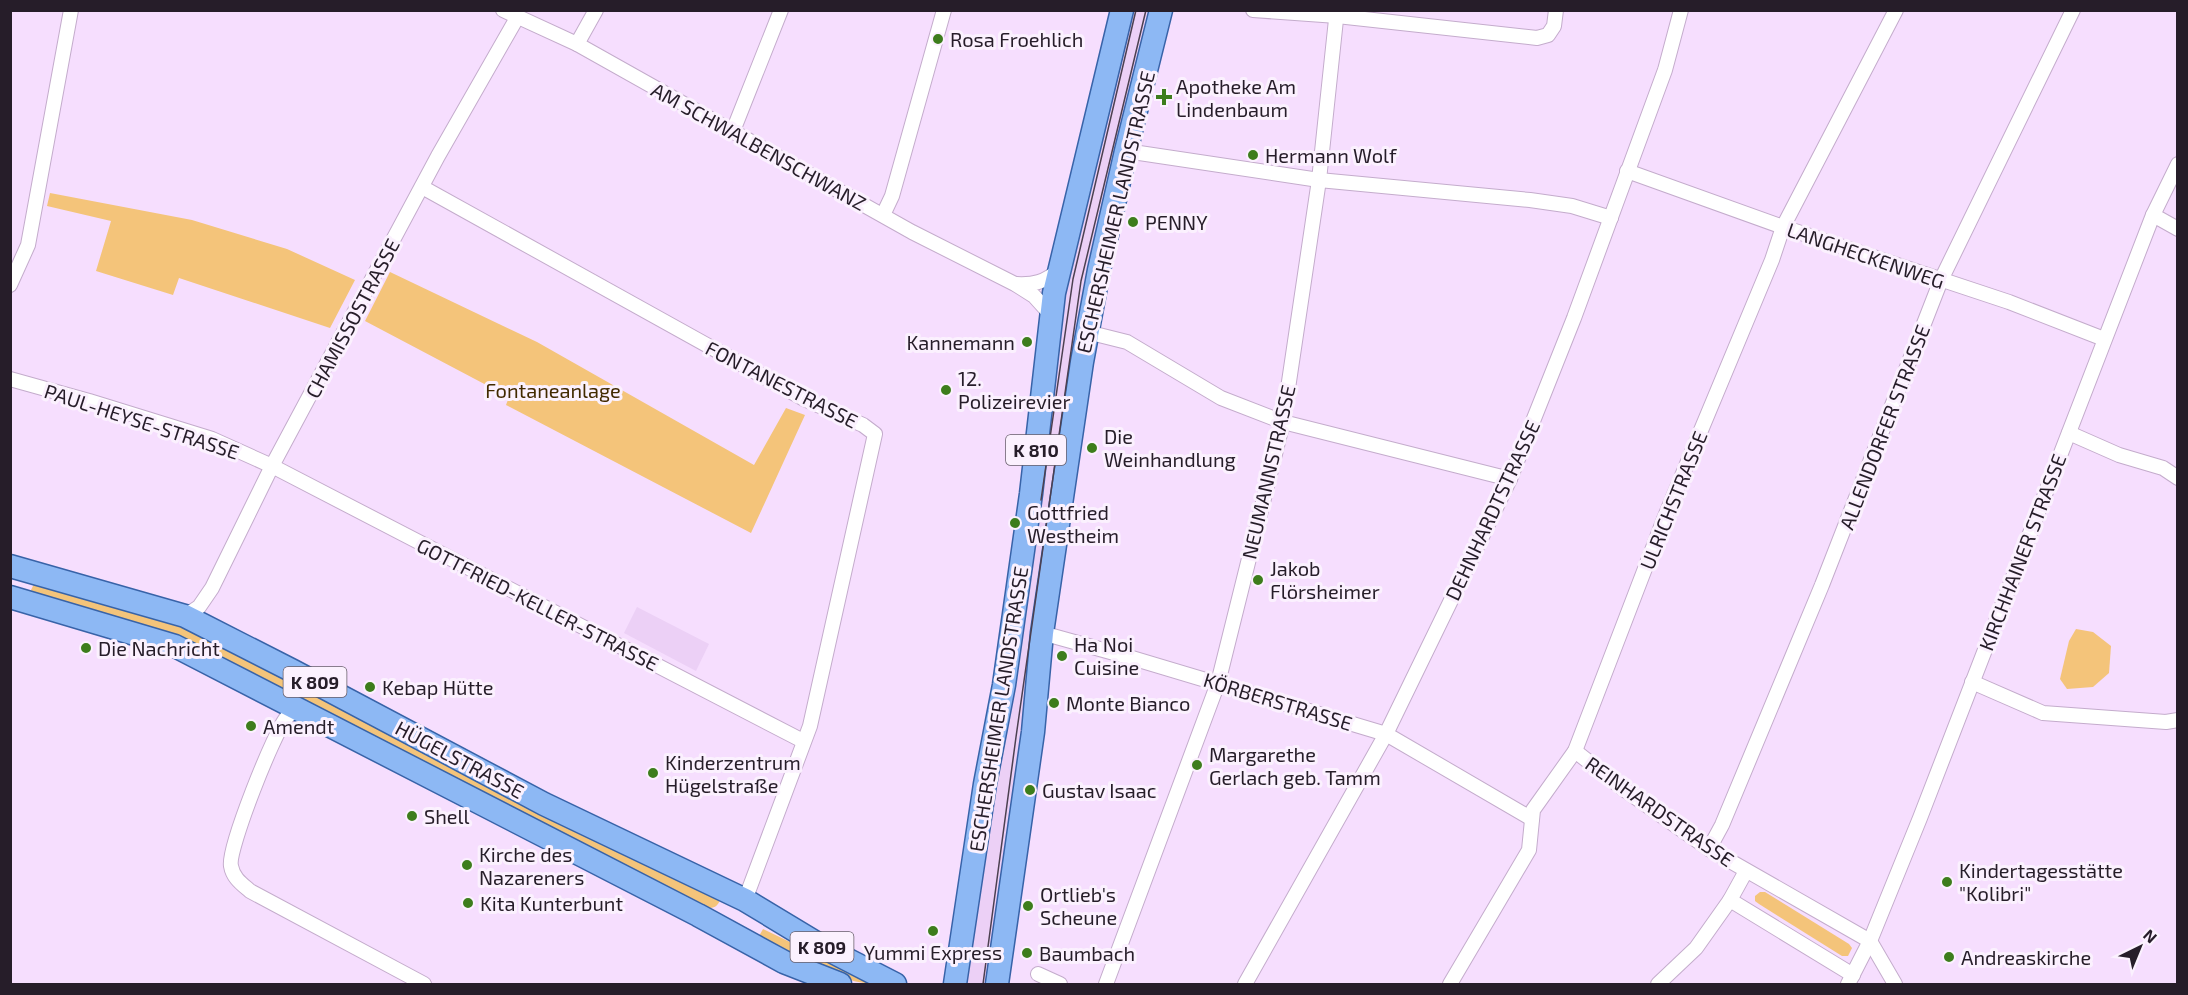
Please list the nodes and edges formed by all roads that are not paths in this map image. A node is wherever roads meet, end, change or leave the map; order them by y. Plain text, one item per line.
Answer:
1 (71, 10) edge
2 (503, 10) edge
3 (596, 10) edge
4 (781, 10) edge
5 (944, 10) edge
6 (1122, 10) edge
7 (1161, 10) edge
8 (1253, 10) edge
9 (1556, 10) edge
10 (1681, 10) edge
11 (1896, 10) edge
12 (2073, 10) edge
13 (1337, 13) edge
14 (518, 16) junction
15 (577, 44) junction
16 (733, 131) junction
17 (1126, 151) junction
18 (2178, 164) edge
19 (1627, 171) junction
20 (1319, 180) junction
21 (422, 187) junction
22 (883, 215) junction
23 (2153, 215) junction
24 (1611, 218) junction
25 (1784, 227) junction
26 (2178, 229) edge
27 (1060, 268) junction
28 (1941, 280) junction
29 (1015, 284) junction
30 (10, 285) edge
31 (1052, 316) junction
32 (1087, 332) junction
33 (2104, 339) junction
34 (10, 379) edge
35 (1283, 422) junction
36 (2069, 433) junction
37 (272, 466) junction
38 (2178, 478) edge
39 (1510, 479) junction
40 (10, 566) edge
41 (36, 574) junction
42 (17, 599) edge
43 (185, 616) junction
44 (1042, 633) junction
45 (1972, 682) junction
46 (1218, 683) junction
47 (298, 709) junction
48 (2178, 720) edge
49 (1386, 734) junction
50 (803, 741) junction
51 (1575, 751) junction
52 (1532, 819) junction
53 (1709, 849) junction
54 (1746, 872) junction
55 (745, 900) junction
56 (1730, 900) junction
57 (698, 915) junction
58 (777, 921) junction
59 (1869, 941) junction
60 (750, 944) junction
61 (1038, 974) dead end
62 (1851, 980) edge
63 (424, 984) edge
64 (840, 984) edge
65 (895, 984) edge
66 (955, 984) edge
67 (997, 984) edge
68 (1060, 984) edge
69 (1106, 984) edge
70 (1245, 984) edge
71 (1450, 984) edge
72 (1658, 984) edge
73 (1895, 984) edge

1 - 30 street
2 - 14 street, AM SCHWALBENSCHWANZ
3 - 15 street
4 - 16 street
5 - 22 street
6 - 27 main road, ESCHERSHEIMER LANDSTRASSE / K 810
7 - 17 main road, ESCHERSHEIMER LANDSTRASSE / K 810
8 - 13 street
9 - 13 street
10 - 19 street, DEHNHARDTSTRASSE
11 - 25 street, ULRICHSTRASSE
12 - 28 street, ALLENDORFER STRASSE
13 - 20 street, NEUMANNSTRASSE
14 - 15 street, AM SCHWALBENSCHWANZ
14 - 21 street, CHAMISSOSTRASSE
15 - 16 street, AM SCHWALBENSCHWANZ
16 - 22 street, AM SCHWALBENSCHWANZ
17 - 20 street
17 - 32 main road, ESCHERSHEIMER LANDSTRASSE / K 810
18 - 23 street, KIRCHHAINER STRASSE
19 - 24 street, DEHNHARDTSTRASSE
19 - 25 street, LANGHECKENWEG
20 - 24 street
20 - 35 street, NEUMANNSTRASSE
21 - 37 street, CHAMISSOSTRASSE
21 - 50 street, FONTANESTRASSE
22 - 29 street, AM SCHWALBENSCHWANZ
23 - 26 street
23 - 33 street, KIRCHHAINER STRASSE
24 - 39 street, DEHNHARDTSTRASSE
25 - 28 street, LANGHECKENWEG
25 - 51 street, ULRICHSTRASSE
27 - 29 street
27 - 31 main road, ESCHERSHEIMER LANDSTRASSE / K 810
28 - 33 street, LANGHECKENWEG
28 - 53 street, ALLENDORFER STRASSE
29 - 31 street, AM SCHWALBENSCHWANZ
31 - 66 main road, ESCHERSHEIMER LANDSTRASSE / K 810
32 - 35 street
32 - 44 main road, ESCHERSHEIMER LANDSTRASSE / K 810
33 - 36 street, KIRCHHAINER STRASSE
34 - 37 street, PAUL-HEYSE-STRASSE
35 - 39 street
35 - 46 street, NEUMANNSTRASSE
36 - 38 street
36 - 45 street, KIRCHHAINER STRASSE
37 - 43 street, CHAMISSOSTRASSE
37 - 50 street, GOTTFRIED-KELLER-STRASSE
39 - 49 street, DEHNHARDTSTRASSE
40 - 41 main road, HÜGELSTRASSE / K 809
41 - 42 main road
41 - 43 main road, HÜGELSTRASSE / K 809
42 - 47 main road, HÜGELSTRASSE / K 809
43 - 55 main road, HÜGELSTRASSE / K 809
44 - 46 street, KÖRBERSTRASSE
44 - 67 main road, ESCHERSHEIMER LANDSTRASSE / K 810
45 - 48 street
45 - 59 street, KIRCHHAINER STRASSE
46 - 49 street, KÖRBERSTRASSE
46 - 69 street, NEUMANNSTRASSE
47 - 57 main road, HÜGELSTRASSE / K 809
47 - 63 street
49 - 52 street, KÖRBERSTRASSE
49 - 70 street, DEHNHARDTSTRASSE
50 - 55 street, FONTANESTRASSE
51 - 52 street, ULRICHSTRASSE
51 - 53 street, REINHARDSTRASSE
52 - 71 street, ULRICHSTRASSE
53 - 54 street, REINHARDSTRASSE
54 - 56 street, REINHARDSTRASSE
54 - 59 street, REINHARDSTRASSE
55 - 57 main road
55 - 58 main road, HÜGELSTRASSE / K 809
56 - 62 street
56 - 72 street, REINHARDSTRASSE
57 - 60 main road, HÜGELSTRASSE / K 809
58 - 60 main road
58 - 65 main road, HÜGELSTRASSE / K 809
59 - 62 street, KIRCHHAINER STRASSE
59 - 73 street
60 - 64 main road, HÜGELSTRASSE / K 809
61 - 68 street

